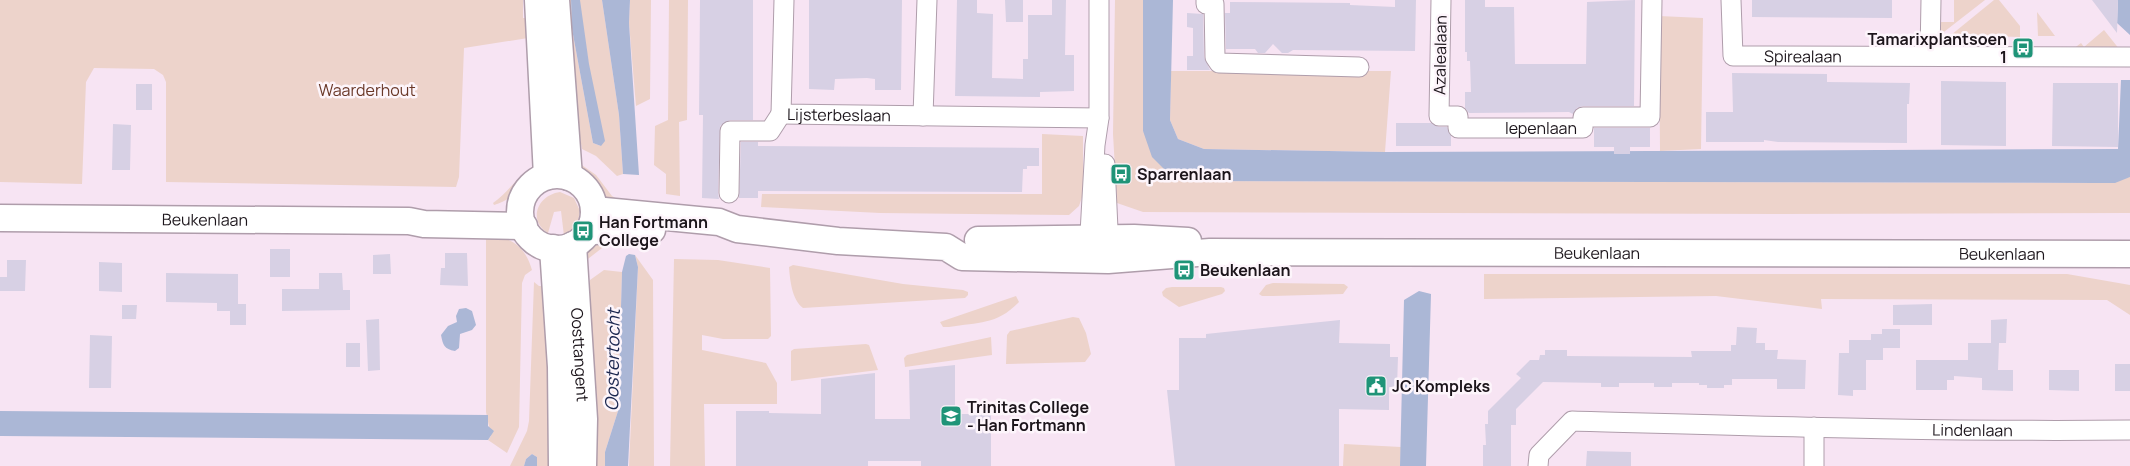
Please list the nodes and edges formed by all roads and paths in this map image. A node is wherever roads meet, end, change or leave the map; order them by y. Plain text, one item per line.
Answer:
1 (538, 0) edge
2 (556, 0) edge
3 (784, 0) edge
4 (927, 0) edge
5 (1099, 0) edge
6 (1206, 0) edge
7 (1441, 0) edge
8 (1652, 0) edge
9 (1732, 0) edge
10 (1931, 0) edge
11 (1930, 55) junction
12 (2130, 57) edge
13 (1359, 67) dead end
14 (1439, 109) joint
15 (781, 114) junction
16 (923, 116) junction
17 (1099, 118) junction
18 (558, 176) junction
19 (729, 193) dead end
20 (522, 216) junction
21 (0, 218) edge
22 (577, 233) junction
23 (2130, 244) edge
24 (1099, 249) junction
25 (2130, 254) edge
26 (1814, 427) junction
27 (2130, 430) edge
28 (562, 466) edge
29 (583, 466) edge
30 (1538, 466) edge
31 (1814, 466) edge

1 - 18 street
2 - 18 street
3 - 15 street, Lijsterbeslaan
4 - 16 street
5 - 17 street
6 - 13 street
7 - 14 street, Azalealaan
8 - 14 street, Iepenlaan
9 - 11 street, Spirealaan
10 - 11 street
11 - 12 street
15 - 16 street, Lijsterbeslaan
15 - 19 street
16 - 17 street, Lijsterbeslaan
17 - 24 street
18 - 20 street
18 - 22 street
20 - 21 street, Beukenlaan
20 - 22 street
22 - 24 street, Beukenlaan
22 - 28 street, Oosttangent
22 - 29 street, Oosttangent
23 - 24 street, Beukenlaan
24 - 25 street, Beukenlaan
26 - 27 street, Lindenlaan
26 - 30 street, Lindenlaan
26 - 31 street

